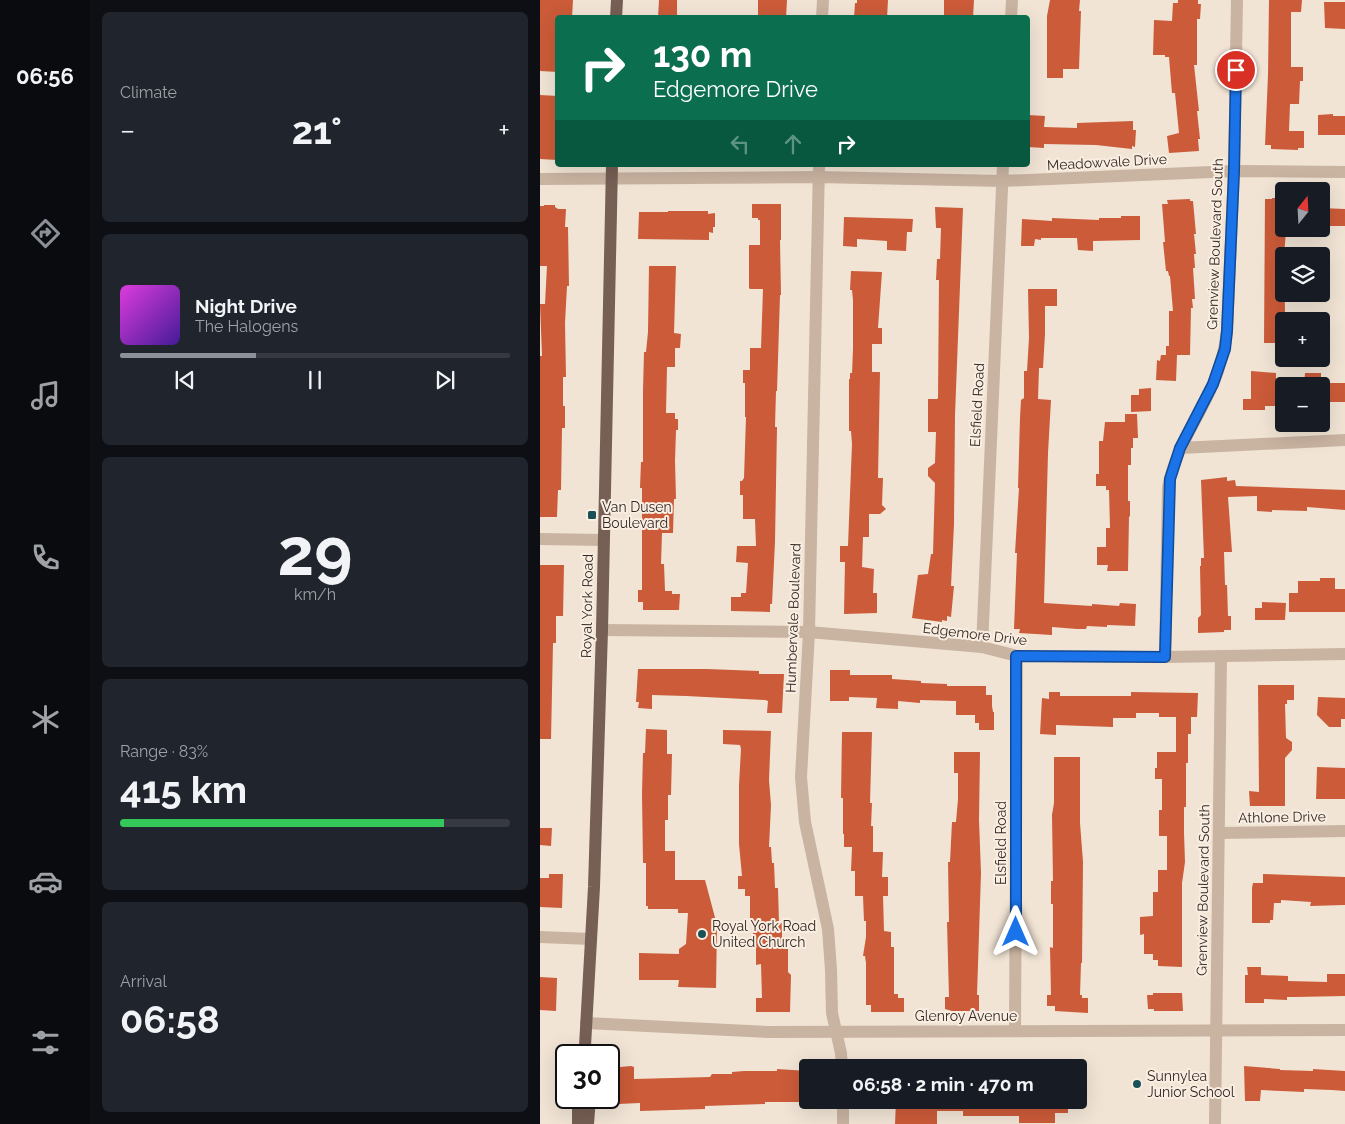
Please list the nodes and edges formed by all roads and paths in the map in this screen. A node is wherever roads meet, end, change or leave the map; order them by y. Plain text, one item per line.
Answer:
1 (617, 0) edge
2 (823, 0) edge
3 (1012, 0) edge
4 (1237, 0) edge
5 (616, 15) edge
6 (822, 15) edge
7 (1011, 15) edge
8 (612, 167) edge
9 (1003, 167) edge
10 (819, 171) edge
11 (1234, 171) junction
12 (1345, 172) edge
13 (612, 178) junction
14 (540, 179) edge
15 (1002, 181) junction
16 (1345, 440) edge
17 (1180, 448) junction
18 (540, 539) edge
19 (603, 540) junction
20 (602, 630) junction
21 (809, 632) junction
22 (982, 647) junction
23 (1345, 654) edge
24 (1016, 656) junction
25 (1221, 656) junction
26 (1165, 657) junction
27 (1345, 831) edge
28 (1218, 833) junction
29 (540, 937) edge
30 (591, 939) junction
31 (586, 1023) junction
32 (1216, 1030) junction
33 (1345, 1030) edge
34 (1015, 1031) junction
35 (837, 1032) junction
36 (585, 1044) edge
37 (841, 1059) edge
38 (578, 1109) edge
39 (590, 1109) edge
40 (842, 1109) edge
41 (578, 1124) edge
42 (588, 1124) edge
43 (843, 1124) edge
44 (1215, 1124) edge

1 - 5 main road
2 - 6 street
3 - 7 street
4 - 11 street, Grenview Boulevard South
8 - 13 main road, Royal York Road
9 - 15 street, Elsfield Road
10 - 13 street, Meadowvale Drive
10 - 15 street, Meadowvale Drive
10 - 21 street, Humbervale Boulevard
11 - 12 street, Meadowvale Drive
11 - 15 street, Meadowvale Drive
11 - 17 street, Grenview Boulevard South
13 - 14 street, Meadowvale Drive
13 - 19 main road, Royal York Road
15 - 22 street, Elsfield Road
16 - 17 street
17 - 26 street, Grenview Boulevard South
18 - 19 street
19 - 20 main road, Royal York Road
20 - 21 street, Edgemore Drive
20 - 30 main road, Royal York Road
21 - 22 street, Edgemore Drive
21 - 35 street, Humbervale Boulevard
22 - 24 street, Edgemore Drive
23 - 25 street, Edgemore Drive
24 - 26 street, Edgemore Drive
24 - 34 street, Elsfield Road
25 - 26 street, Edgemore Drive
25 - 28 street, Grenview Boulevard South
27 - 28 street, Athlone Drive
28 - 32 street, Grenview Boulevard South
29 - 30 street
30 - 31 main road, Royal York Road
31 - 35 street, Glenroy Avenue
31 - 36 main road, Royal York Road
32 - 33 street, Glenroy Avenue
32 - 34 street, Glenroy Avenue
32 - 44 street, Grenview Boulevard South
34 - 35 street, Glenroy Avenue
35 - 37 street, Humbervale Boulevard
38 - 41 main road
39 - 42 main road
40 - 43 street

